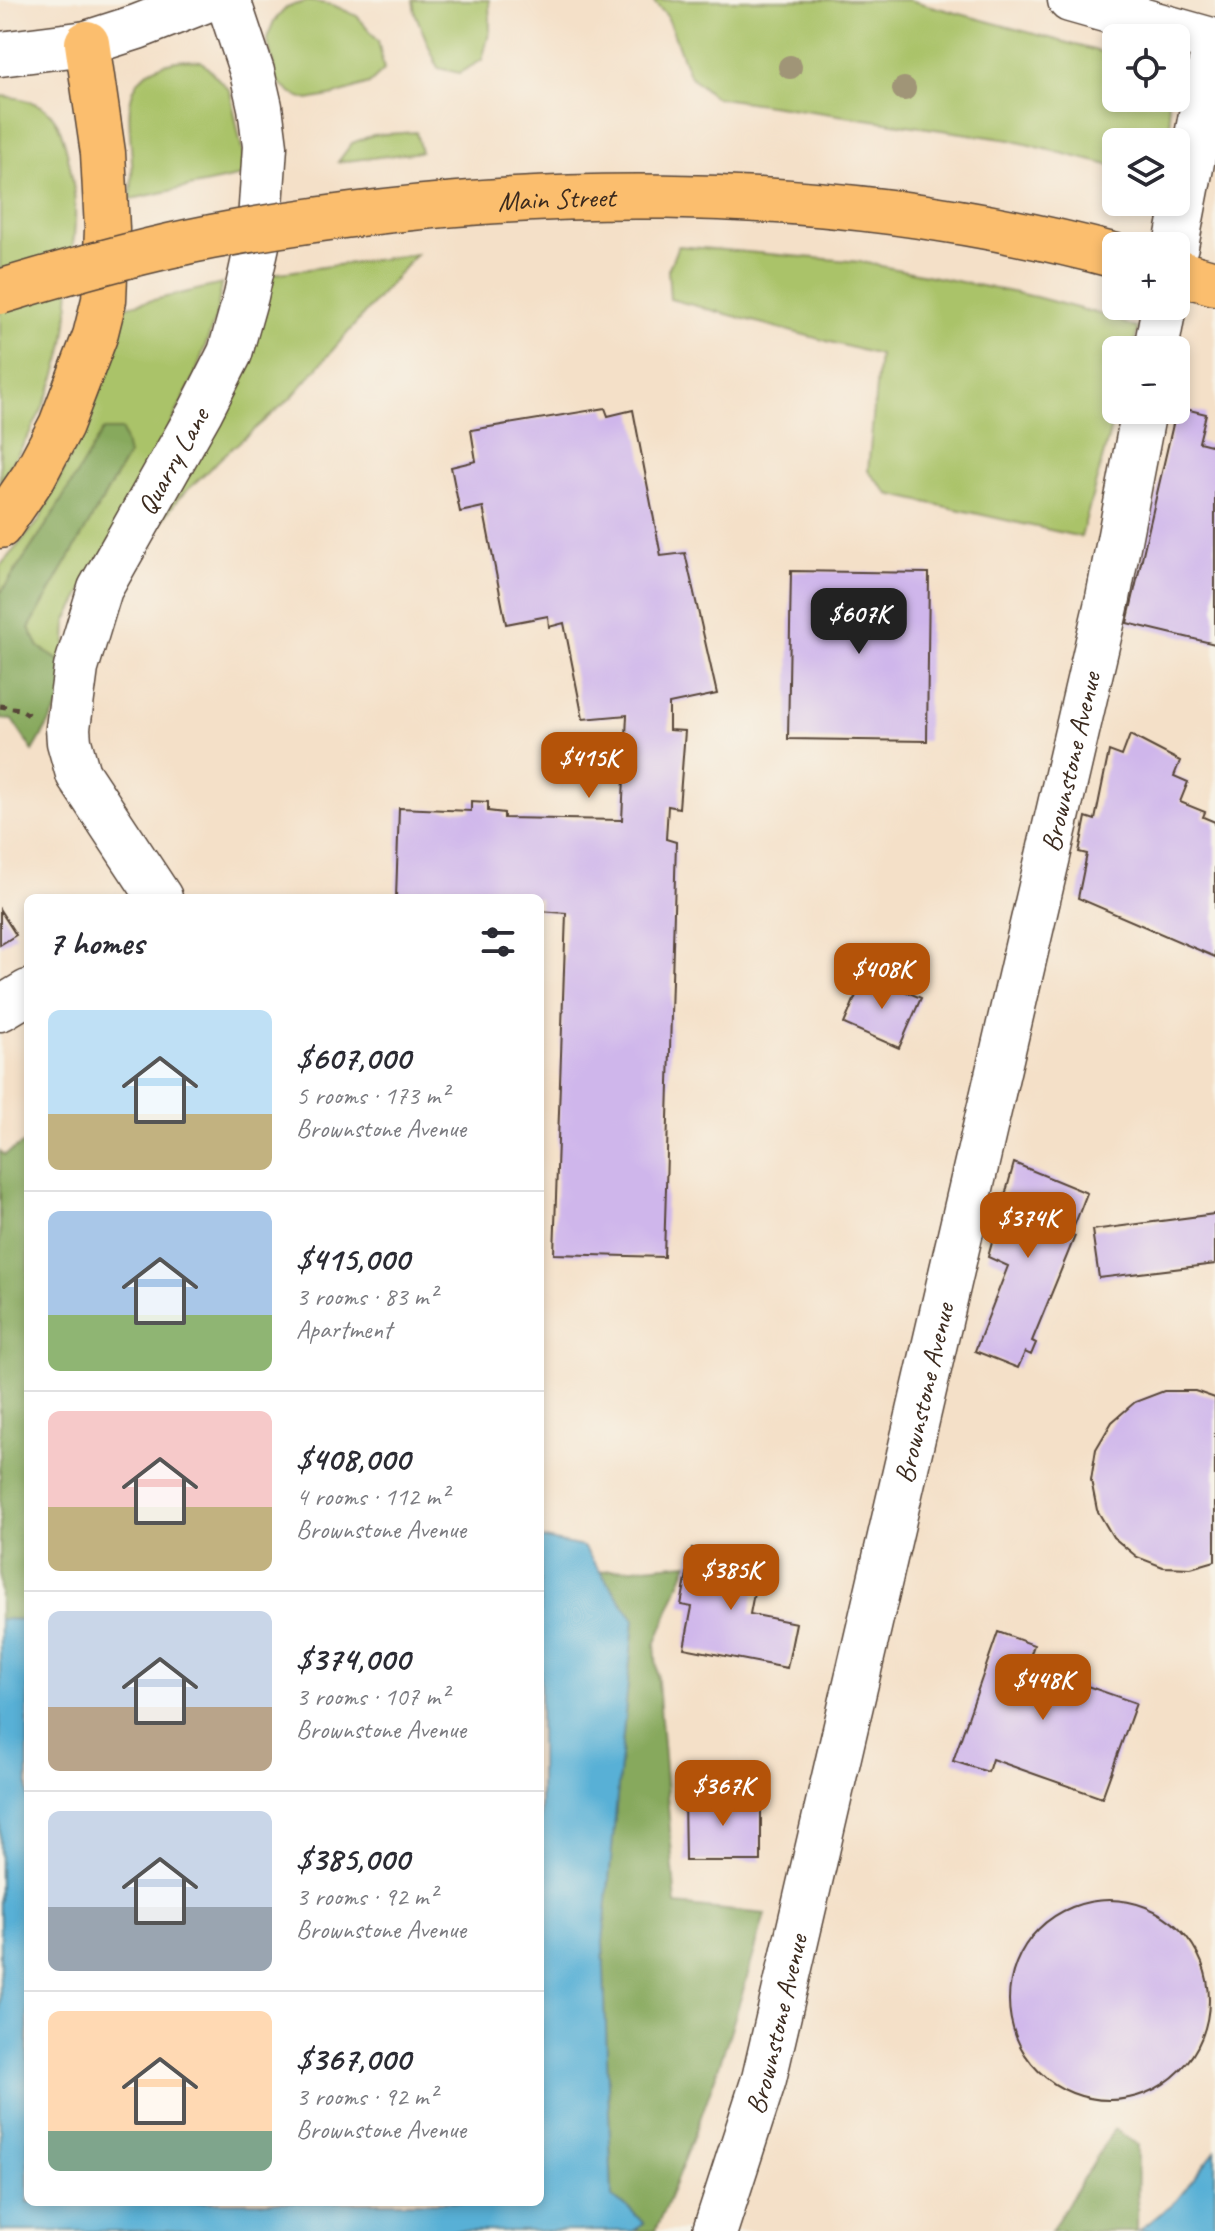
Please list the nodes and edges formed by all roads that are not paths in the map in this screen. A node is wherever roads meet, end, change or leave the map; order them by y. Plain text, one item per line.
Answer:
1 (206, 0) edge
2 (228, 0) edge
3 (1074, 0) edge
4 (1215, 41) edge
5 (87, 43) junction
6 (0, 54) edge
7 (1179, 232) edge
8 (1102, 252) edge
9 (1190, 276) edge
10 (1215, 283) edge
11 (0, 292) edge
12 (1141, 424) edge
13 (0, 526) edge
14 (157, 894) edge
15 (24, 994) edge
16 (0, 1009) edge
17 (715, 2231) edge

1 - 5 street
2 - 14 street, Quarry Lane
3 - 4 street
4 - 7 street
5 - 6 street
5 - 13 highway
8 - 11 highway, Main Street, bridge
9 - 10 highway
12 - 17 street, Brownstone Avenue
15 - 16 street

